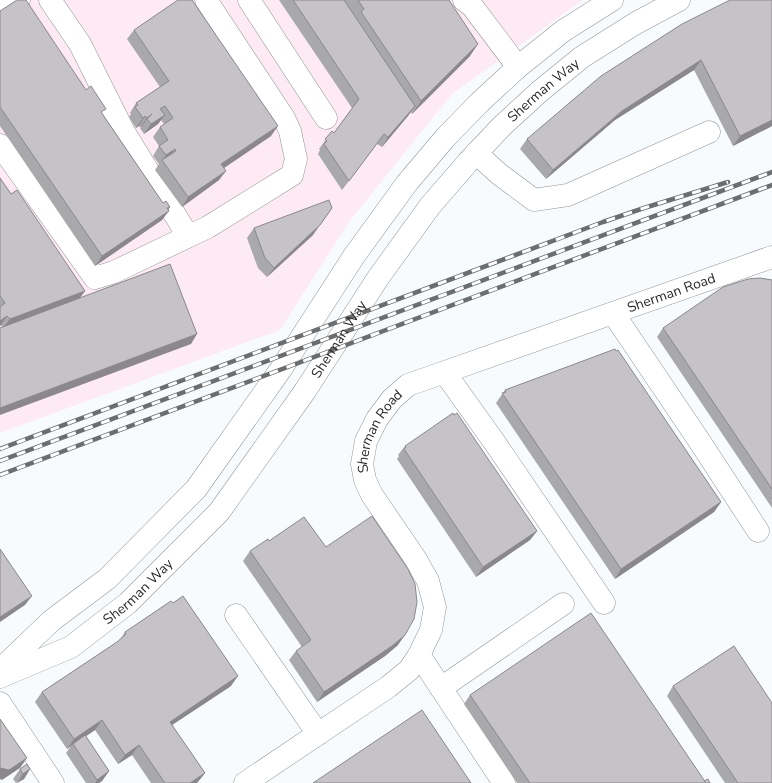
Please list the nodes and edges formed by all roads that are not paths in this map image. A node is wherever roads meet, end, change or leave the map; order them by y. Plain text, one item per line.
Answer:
1 (19, 0) edge
2 (50, 0) edge
3 (206, 0) edge
4 (249, 0) edge
5 (464, 0) edge
6 (612, 0) edge
7 (679, 0) edge
8 (0, 10) edge
9 (518, 67) junction
10 (326, 118) dead end
11 (709, 132) dead end
12 (0, 145) edge
13 (476, 153) junction
14 (188, 236) junction
15 (772, 257) edge
16 (613, 313) junction
17 (445, 373) junction
18 (758, 531) dead end
19 (604, 603) dead end
20 (563, 604) dead end
21 (236, 614) dead end
22 (419, 655) junction
23 (0, 670) edge
24 (0, 677) edge
25 (441, 688) junction
26 (0, 703) edge
27 (318, 734) junction
28 (53, 783) edge
29 (245, 783) edge
30 (504, 783) edge

1 - 8 main road
2 - 14 main road
3 - 14 main road
4 - 10 main road
5 - 9 main road
6 - 9 main road
7 - 13 main road, Sherman Way
9 - 23 main road
11 - 13 main road
12 - 14 main road
13 - 24 main road, Sherman Way
15 - 16 main road, Sherman Road
16 - 17 main road, Sherman Road
16 - 18 main road
17 - 19 main road
17 - 22 main road, Sherman Road
20 - 25 main road
21 - 27 main road
22 - 25 main road
22 - 27 main road, Sherman Road
25 - 30 main road
26 - 28 main road
27 - 29 main road, Sherman Road

